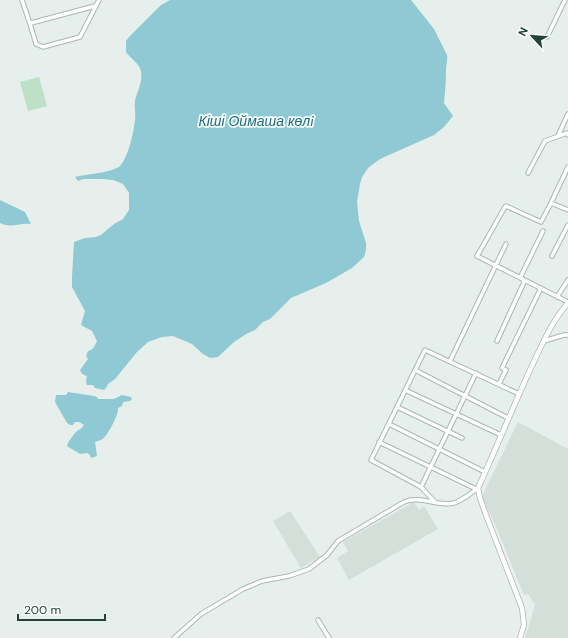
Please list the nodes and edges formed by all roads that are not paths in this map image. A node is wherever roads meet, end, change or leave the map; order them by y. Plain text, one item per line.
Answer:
1 (22, 0) edge
2 (99, 0) edge
3 (565, 0) edge
4 (95, 6) junction
5 (31, 23) junction
6 (547, 37) dead end
7 (568, 114) edge
8 (568, 134) edge
9 (558, 136) junction
10 (568, 167) edge
11 (528, 173) dead end
12 (551, 203) junction
13 (568, 210) edge
14 (568, 225) edge
15 (543, 231) dead end
16 (506, 244) dead end
17 (552, 256) dead end
18 (496, 265) junction
19 (520, 278) junction
20 (525, 280) junction
21 (568, 280) edge
22 (541, 288) junction
23 (557, 297) junction
24 (568, 302) edge
25 (568, 335) edge
26 (497, 340) dead end
27 (544, 342) junction
28 (450, 362) junction
29 (415, 370) junction
30 (476, 373) junction
31 (499, 384) junction
32 (405, 390) junction
33 (519, 394) junction
34 (465, 395) junction
35 (397, 407) junction
36 (456, 414) junction
37 (508, 418) junction
38 (389, 424) junction
39 (448, 432) junction
40 (501, 436) junction
41 (462, 438) dead end
42 (379, 442) junction
43 (439, 449) junction
44 (431, 467) junction
45 (485, 472) junction
46 (421, 486) junction
47 (477, 489) junction
48 (434, 501) junction
49 (318, 620) dead end
50 (174, 638) edge
51 (329, 638) edge
52 (520, 638) edge

1 - 5 street
2 - 4 street
3 - 6 street
4 - 5 street
4 - 5 street
7 - 9 street
8 - 9 street
9 - 11 street
10 - 12 street
12 - 13 street
12 - 18 street
14 - 17 street
15 - 19 street
16 - 18 street
18 - 19 street
18 - 28 street
19 - 20 street
20 - 22 street
20 - 26 street
21 - 23 street
22 - 23 street
22 - 31 street
23 - 24 street
24 - 27 street
25 - 27 street
27 - 33 street
28 - 29 street
28 - 30 street
29 - 32 street
29 - 34 street
30 - 31 street
30 - 34 street
31 - 33 street
32 - 35 street
32 - 36 street
33 - 37 street
34 - 36 street
34 - 37 street
35 - 38 street
35 - 39 street
36 - 39 street
36 - 40 street
37 - 40 street
38 - 42 street
38 - 43 street
39 - 41 street
39 - 43 street
40 - 45 street
42 - 44 street
42 - 46 street
43 - 44 street
43 - 45 street
44 - 46 street
44 - 47 street
45 - 47 street
46 - 48 street
47 - 48 street
47 - 52 street
48 - 50 street
49 - 51 street

